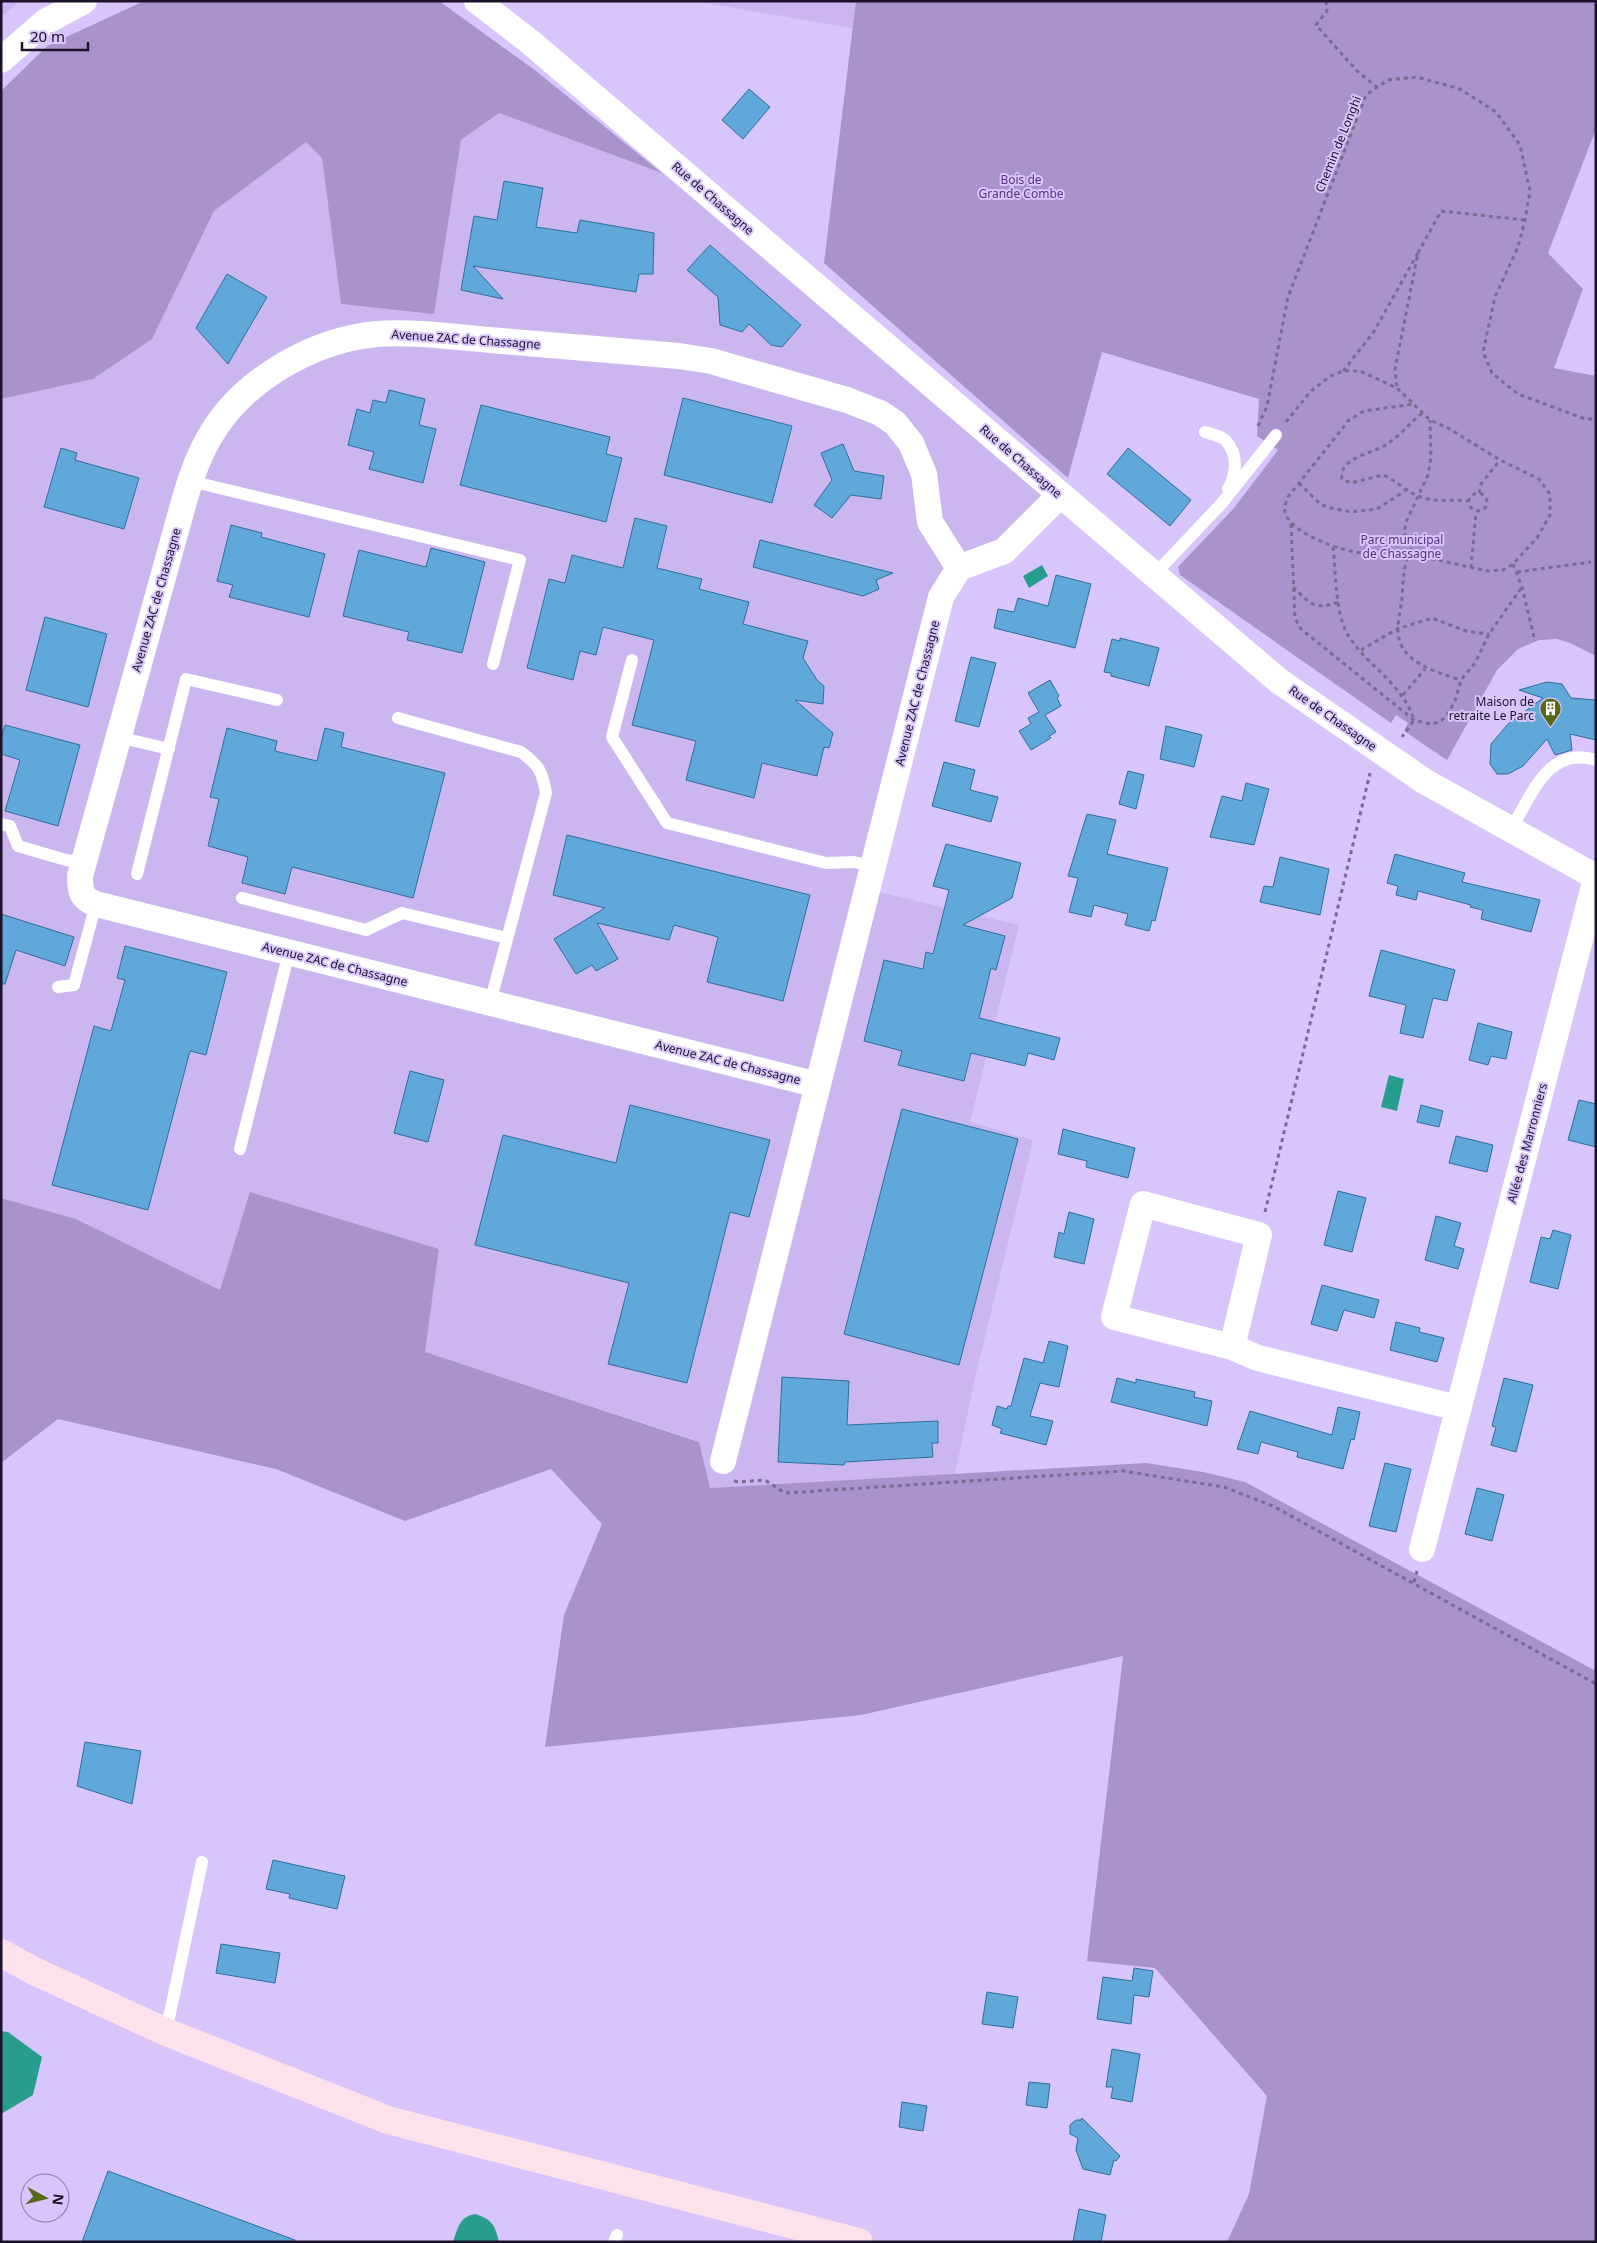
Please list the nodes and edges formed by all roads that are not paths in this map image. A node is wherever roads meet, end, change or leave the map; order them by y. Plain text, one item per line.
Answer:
1 (84, 1) edge
2 (477, 1) edge
3 (1, 60) edge
4 (1205, 432) dead end
5 (1276, 436) road end
6 (190, 481) junction
7 (1060, 495) junction
8 (1222, 503) junction
9 (959, 568) junction
10 (1154, 575) junction
11 (632, 660) dead end
12 (493, 664) dead end
13 (276, 700) dead end
14 (398, 718) dead end
15 (118, 737) junction
16 (169, 749) junction
17 (1596, 760) edge
18 (1, 824) edge
19 (1511, 829) junction
20 (84, 863) junction
21 (873, 866) junction
22 (137, 874) dead end
23 (1596, 878) edge
24 (242, 898) dead end
25 (96, 904) junction
26 (507, 938) junction
27 (289, 952) junction
28 (58, 987) dead end
29 (490, 1003) junction
30 (818, 1085) junction
31 (240, 1148) dead end
32 (1232, 1347) junction
33 (1458, 1408) junction
34 (723, 1461) road end
35 (1422, 1549) dead end
36 (202, 1862) dead end
37 (1, 1953) edge
38 (166, 2032) junction
39 (859, 2242) edge

1 - 3 street
2 - 7 street, Rue de Chassagne
4 - 8 lane
5 - 8 lane
6 - 9 street, Avenue ZAC de Chassagne
6 - 12 lane
6 - 15 street, Avenue ZAC de Chassagne
7 - 9 street
7 - 10 street, Rue de Chassagne
8 - 10 lane
9 - 21 street, Avenue ZAC de Chassagne
10 - 19 street, Rue de Chassagne
11 - 21 lane
13 - 16 lane
14 - 26 lane
15 - 16 lane
15 - 20 street, Avenue ZAC de Chassagne
16 - 22 lane
17 - 19 lane
18 - 20 lane
19 - 23 street, Rue de Chassagne
20 - 25 street, Avenue ZAC de Chassagne
21 - 30 street, Avenue ZAC de Chassagne
23 - 33 street, Allée des Marronniers
24 - 26 lane
25 - 27 street, Avenue ZAC de Chassagne
25 - 28 lane
26 - 29 lane
27 - 29 street, Avenue ZAC de Chassagne
27 - 31 lane
29 - 30 street, Avenue ZAC de Chassagne
30 - 34 street, Avenue ZAC de Chassagne
32 - 32 street
32 - 33 street
33 - 35 street, Allée des Marronniers
36 - 38 lane
37 - 38 street
38 - 39 street

